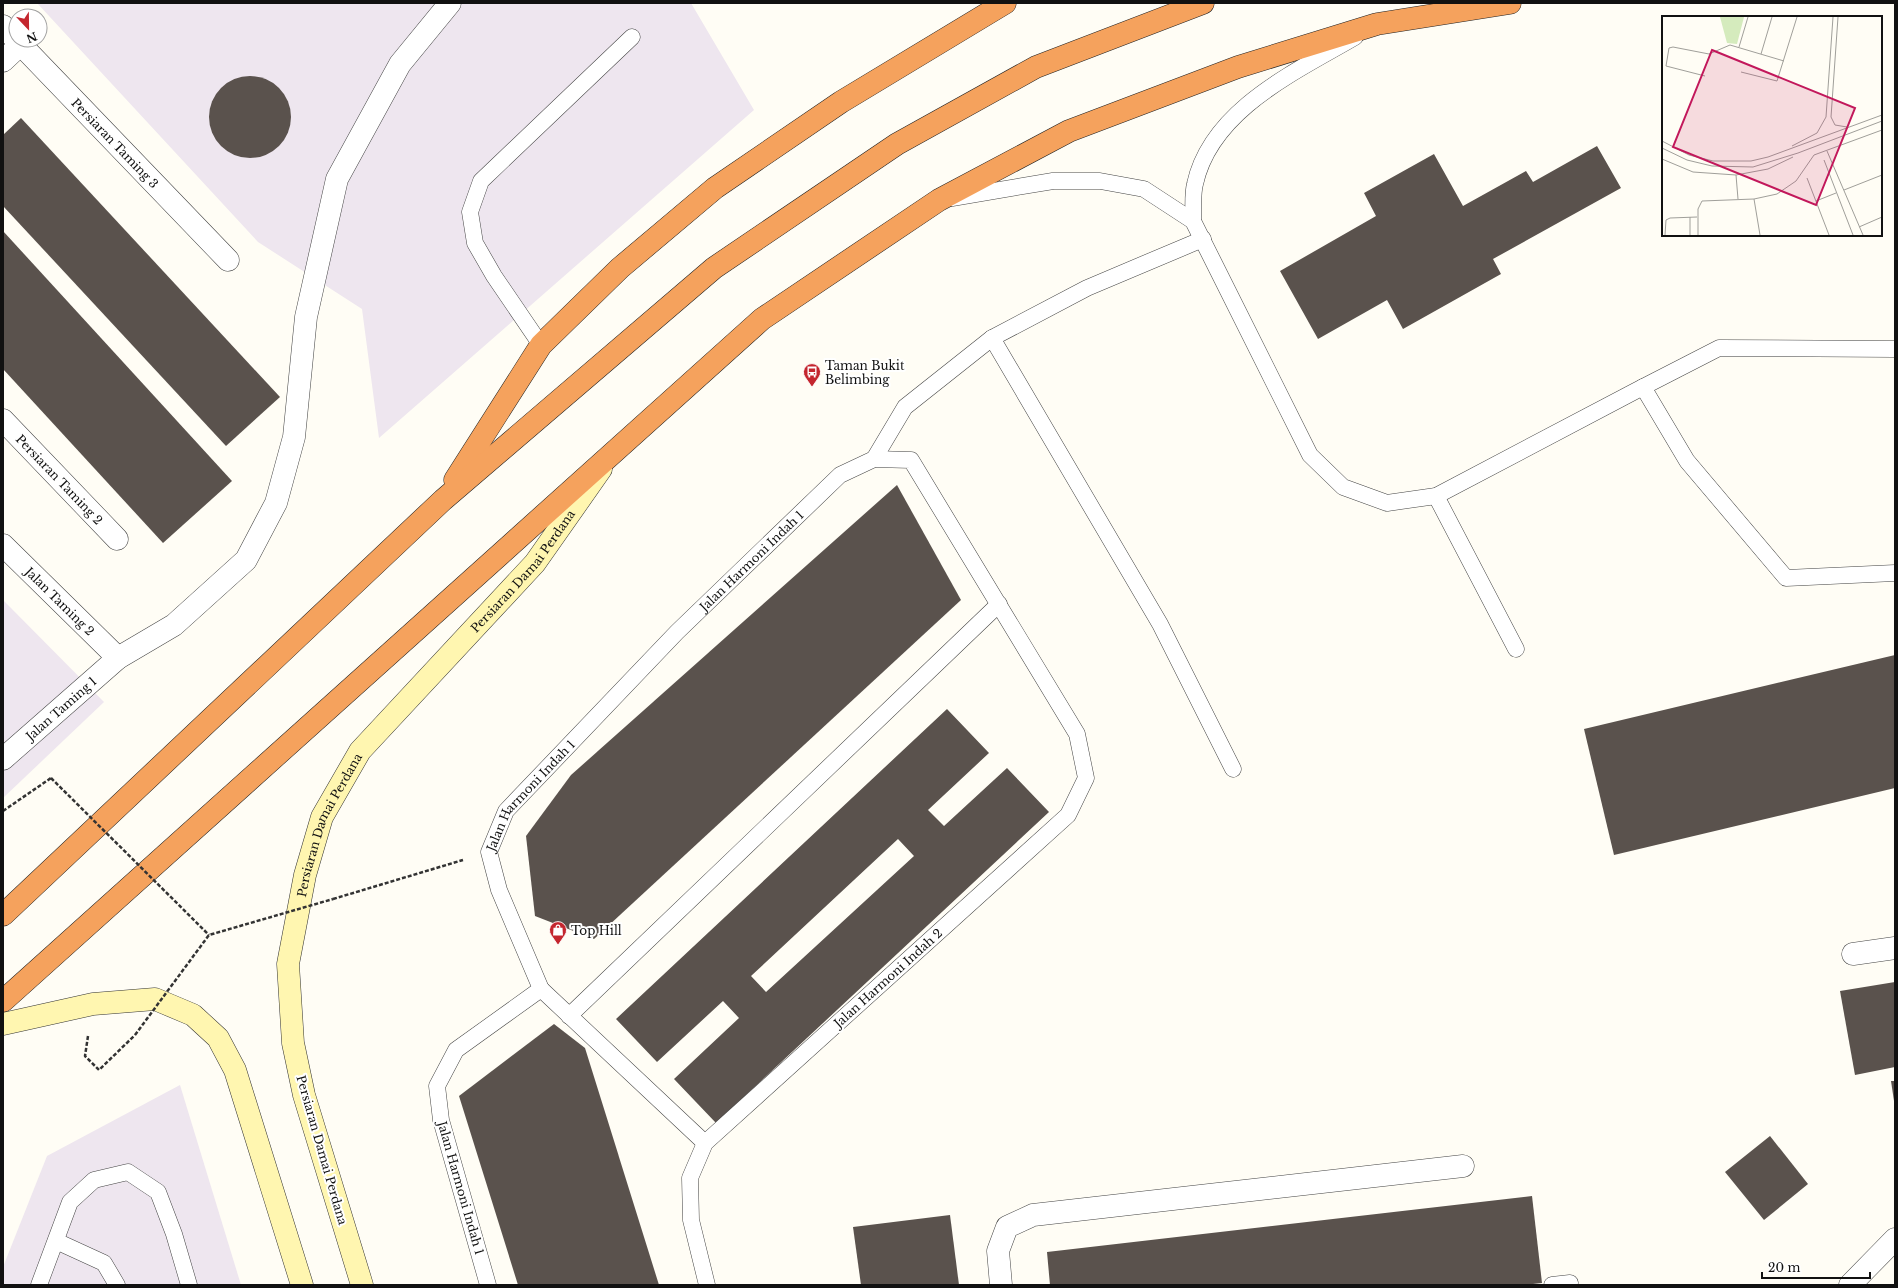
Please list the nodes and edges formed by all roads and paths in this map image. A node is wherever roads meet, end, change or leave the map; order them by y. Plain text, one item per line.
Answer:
1 (450, 3) edge
2 (1005, 3) edge
3 (1203, 3) edge
4 (1510, 3) edge
5 (1377, 24) junction
6 (632, 37) dead end
7 (17, 48) edge
8 (23, 48) edge
9 (3, 61) edge
10 (939, 200) junction
11 (1193, 221) junction
12 (1203, 239) junction
13 (228, 260) dead end
14 (992, 338) junction
15 (541, 345) junction
16 (1895, 349) edge
17 (1642, 387) junction
18 (3, 420) edge
19 (615, 450) junction
20 (874, 459) junction
21 (1436, 496) junction
22 (443, 500) junction
23 (117, 539) dead end
24 (3, 545) edge
25 (1895, 573) edge
26 (999, 604) junction
27 (1516, 649) dead end
28 (118, 658) junction
29 (3, 759) edge
30 (1233, 769) dead end
31 (3, 811) edge
32 (488, 852) junction
33 (3, 915) edge
34 (209, 934) junction
35 (1895, 948) edge
36 (1853, 954) dead end
37 (541, 989) junction
38 (3, 1001) edge
39 (93, 1004) junction
40 (569, 1016) junction
41 (3, 1024) edge
42 (705, 1143) junction
43 (1463, 1166) dead end
44 (1895, 1239) edge
45 (56, 1241) junction
46 (1570, 1283) dead end
47 (39, 1285) edge
48 (118, 1285) edge
49 (189, 1285) edge
50 (302, 1285) edge
51 (362, 1285) edge
52 (488, 1285) edge
53 (707, 1285) edge
54 (1001, 1285) edge
55 (1552, 1285) edge
56 (1850, 1285) edge

1 - 28 street, Jalan Taming 1
2 - 15 highway
3 - 22 highway
4 - 5 highway
5 - 10 highway
5 - 11 lane
6 - 15 lane
7 - 9 street
8 - 13 street, Persiaran Taming 3
10 - 11 lane
10 - 19 highway
11 - 12 lane
12 - 14 lane
12 - 21 lane
14 - 20 lane
14 - 30 lane
15 - 22 highway
16 - 17 lane
17 - 21 lane
17 - 25 lane
18 - 23 street, Persiaran Taming 2
19 - 38 highway
19 - 51 main road, Persiaran Damai Perdana
20 - 26 lane, Jalan Harmoni Indah 1
20 - 32 lane, Jalan Harmoni Indah 1
21 - 27 lane
22 - 33 highway
24 - 28 street, Jalan Taming 2
26 - 40 lane
26 - 42 lane, Jalan Harmoni Indah 2
28 - 29 street, Jalan Taming 1
31 - 34 path, bridge
32 - 34 path, bridge
32 - 37 lane, Jalan Harmoni Indah 1
34 - 39 path, bridge
35 - 36 street
37 - 40 lane
37 - 52 lane, Jalan Harmoni Indah 1
39 - 41 main road
39 - 50 main road
40 - 42 lane
42 - 53 lane, Jalan Harmoni Indah 2
43 - 54 street
44 - 56 street
45 - 47 lane
45 - 48 lane
45 - 49 lane
46 - 55 lane

